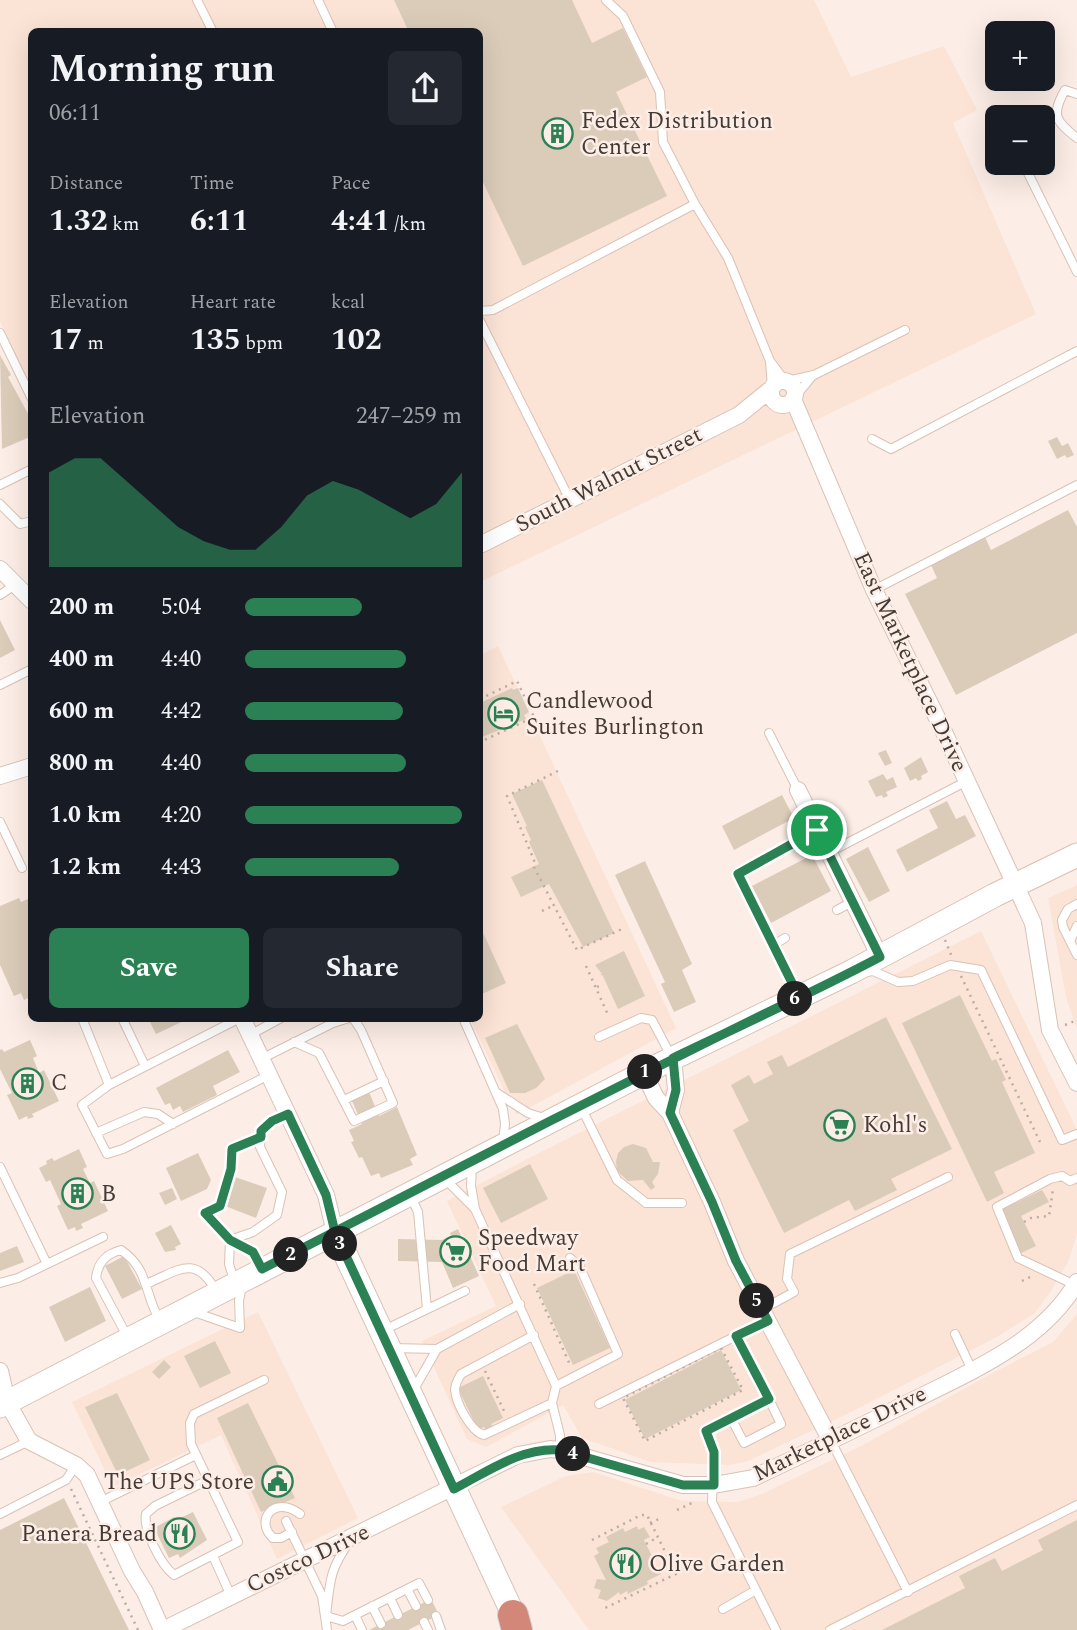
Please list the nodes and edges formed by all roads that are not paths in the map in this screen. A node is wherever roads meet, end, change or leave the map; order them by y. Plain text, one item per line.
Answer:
1 (197, 0) edge
2 (318, 0) edge
3 (606, 0) edge
4 (211, 28) edge
5 (331, 28) edge
6 (1077, 94) edge
7 (1077, 138) edge
8 (1029, 175) edge
9 (695, 204) junction
10 (1077, 272) edge
11 (483, 311) edge
12 (483, 327) edge
13 (905, 330) dead end
14 (0, 332) edge
15 (1077, 351) edge
16 (770, 361) junction
17 (814, 375) junction
18 (778, 384) junction
19 (28, 391) edge
20 (787, 401) junction
21 (739, 415) junction
22 (872, 439) dead end
23 (28, 471) edge
24 (0, 485) edge
25 (1077, 485) edge
26 (569, 500) junction
27 (0, 504) edge
28 (28, 523) edge
29 (483, 543) edge
30 (0, 569) edge
31 (15, 584) junction
32 (874, 590) junction
33 (0, 594) edge
34 (28, 597) edge
35 (28, 671) edge
36 (0, 685) edge
37 (769, 733) dead end
38 (28, 767) edge
39 (1, 774) edge
40 (967, 781) junction
41 (798, 790) joint
42 (0, 822) edge
43 (817, 830) junction
44 (828, 853) junction
45 (1077, 855) edge
46 (22, 868) dead end
47 (1016, 885) junction
48 (852, 902) junction
49 (1077, 904) edge
50 (837, 910) dead end
51 (1077, 926) edge
52 (785, 938) dead end
53 (1070, 941) junction
54 (773, 945) junction
55 (1077, 955) edge
56 (880, 957) junction
57 (851, 972) junction
58 (799, 997) junction
59 (84, 1022) edge
60 (124, 1022) edge
61 (233, 1022) edge
62 (243, 1022) edge
63 (274, 1022) edge
64 (337, 1022) edge
65 (354, 1022) edge
66 (465, 1022) edge
67 (250, 1035) junction
68 (598, 1037) dead end
69 (294, 1042) junction
70 (673, 1058) junction
71 (261, 1059) junction
72 (145, 1066) junction
73 (644, 1073) junction
74 (269, 1075) junction
75 (1076, 1078) edge
76 (384, 1081) junction
77 (109, 1084) junction
78 (497, 1093) junction
79 (344, 1100) junction
80 (580, 1106) junction
81 (670, 1113) junction
82 (288, 1114) junction
83 (552, 1120) junction
84 (173, 1124) junction
85 (96, 1133) junction
86 (1077, 1134) edge
87 (261, 1137) junction
88 (503, 1146) junction
89 (473, 1161) junction
90 (0, 1167) edge
91 (442, 1177) junction
92 (948, 1177) dead end
93 (1077, 1178) edge
94 (410, 1194) junction
95 (682, 1203) dead end
96 (475, 1209) junction
97 (335, 1232) junction
98 (103, 1237) dead end
99 (230, 1240) junction
100 (570, 1258) dead end
101 (47, 1264) junction
102 (239, 1281) junction
103 (0, 1283) edge
104 (146, 1284) junction
105 (1076, 1285) edge
106 (465, 1292) dead end
107 (520, 1304) junction
108 (185, 1309) junction
109 (427, 1309) junction
110 (764, 1316) junction
111 (161, 1322) junction
112 (955, 1334) dead end
113 (534, 1335) junction
114 (736, 1336) junction
115 (128, 1339) junction
116 (385, 1340) junction
117 (437, 1349) junction
118 (972, 1370) junction
119 (0, 1371) edge
120 (264, 1380) dead end
121 (556, 1385) junction
122 (411, 1394) junction
123 (769, 1399) junction
124 (3, 1404) edge
125 (552, 1404) junction
126 (599, 1404) dead end
127 (731, 1418) junction
128 (29, 1441) junction
129 (831, 1441) junction
130 (560, 1450) junction
131 (0, 1455) edge
132 (196, 1455) junction
133 (76, 1465) junction
134 (208, 1480) junction
135 (714, 1485) junction
136 (454, 1489) junction
137 (100, 1502) junction
138 (1077, 1506) edge
139 (0, 1514) edge
140 (300, 1514) dead end
141 (286, 1521) dead end
142 (292, 1532) junction
143 (352, 1539) junction
144 (213, 1556) junction
145 (304, 1559) junction
146 (407, 1589) junction
147 (756, 1590) junction
148 (908, 1592) junction
149 (231, 1596) junction
150 (390, 1598) junction
151 (428, 1600) dead end
152 (372, 1606) junction
153 (416, 1606) dead end
154 (723, 1609) dead end
155 (355, 1615) junction
156 (398, 1615) dead end
157 (326, 1616) junction
158 (436, 1616) dead end
159 (381, 1624) dead end
160 (517, 1625) edge
161 (345, 1626) edge
162 (163, 1630) edge
163 (327, 1630) edge
164 (362, 1630) edge
165 (442, 1630) edge
166 (776, 1630) edge
167 (830, 1630) edge

1 - 4 lane
2 - 5 lane
3 - 9 lane
6 - 7 lane
8 - 10 lane
9 - 11 lane
9 - 16 lane
12 - 26 lane
13 - 17 lane
14 - 19 lane
15 - 22 lane
16 - 18 lane
16 - 18 lane
17 - 18 lane
17 - 20 lane
18 - 20 street
18 - 20 street
18 - 21 street, South Walnut Street
20 - 21 street, South Walnut Street
20 - 32 street, East Marketplace Drive
21 - 26 street, South Walnut Street
23 - 24 lane
25 - 32 lane
26 - 29 street, South Walnut Street
27 - 28 lane
30 - 31 street
31 - 33 lane
31 - 34 street
32 - 40 street, East Marketplace Drive
35 - 36 lane
37 - 41 lane
38 - 39 street
40 - 44 lane
40 - 47 street, East Marketplace Drive
41 - 43 street
42 - 46 lane
43 - 44 street
43 - 54 lane
44 - 48 street
45 - 47 main road
47 - 56 main road
47 - 75 street, East Marketplace Drive
48 - 50 lane
48 - 56 street
49 - 53 lane
51 - 53 lane
52 - 54 lane
53 - 55 lane
54 - 58 lane
56 - 57 main road
57 - 58 main road
57 - 86 lane
58 - 70 main road
59 - 77 lane
60 - 72 lane
61 - 72 lane
62 - 67 street
63 - 67 lane
64 - 69 lane
65 - 76 lane
66 - 78 lane
67 - 71 street
68 - 70 lane
69 - 71 lane
69 - 79 lane
70 - 73 main road
70 - 81 street
71 - 74 street
72 - 77 lane
73 - 80 main road
73 - 81 street
74 - 82 street
74 - 84 lane
76 - 79 lane
76 - 79 lane
77 - 85 lane
78 - 83 lane
78 - 88 lane
80 - 83 main road
80 - 95 lane
81 - 110 street
82 - 87 lane
82 - 97 street
83 - 88 main road
84 - 85 lane
84 - 85 lane
87 - 99 lane
87 - 99 lane
88 - 89 main road
89 - 91 main road
89 - 96 lane
90 - 101 lane
91 - 94 main road
91 - 96 lane
92 - 110 lane
93 - 105 lane
94 - 97 main road
94 - 109 lane
96 - 107 lane
97 - 102 main road
97 - 116 main road
98 - 101 lane
99 - 102 lane
99 - 102 lane
100 - 121 lane
101 - 103 lane
102 - 104 lane
102 - 108 main road
102 - 108 lane
104 - 111 lane
104 - 115 lane
105 - 118 street, Marketplace Drive
106 - 109 lane
107 - 113 lane
107 - 117 lane
108 - 111 main road
109 - 116 lane
110 - 114 lane
110 - 129 street
111 - 115 main road
112 - 118 lane
113 - 121 lane
113 - 125 lane
114 - 123 lane
114 - 126 lane
115 - 124 main road
116 - 117 lane
116 - 122 main road
117 - 122 lane
118 - 129 street, Marketplace Drive
119 - 124 street
120 - 132 lane
121 - 125 lane
122 - 136 main road
123 - 127 lane
123 - 127 lane
124 - 128 street
125 - 130 lane
127 - 135 lane
128 - 131 lane
128 - 133 street, Costco Drive
129 - 135 street, Marketplace Drive
129 - 148 lane
130 - 135 street, Marketplace Drive
130 - 136 street, Marketplace Drive
132 - 134 lane
132 - 137 lane
133 - 137 street, Costco Drive
133 - 139 lane
134 - 144 lane
134 - 144 lane
135 - 147 lane
136 - 143 street, Costco Drive
136 - 160 main road
137 - 162 street, Costco Drive
138 - 148 lane
140 - 142 lane
141 - 142 lane
142 - 145 lane
143 - 145 street, Costco Drive
143 - 157 lane
144 - 149 lane
145 - 149 street, Costco Drive
145 - 157 lane
146 - 150 lane
146 - 151 lane
146 - 153 lane
147 - 154 lane
147 - 166 lane
148 - 167 lane
149 - 162 street, Costco Drive
150 - 152 lane
150 - 156 lane
152 - 155 lane
152 - 159 lane
155 - 161 lane
155 - 164 lane
157 - 161 lane
157 - 163 lane
158 - 165 lane

